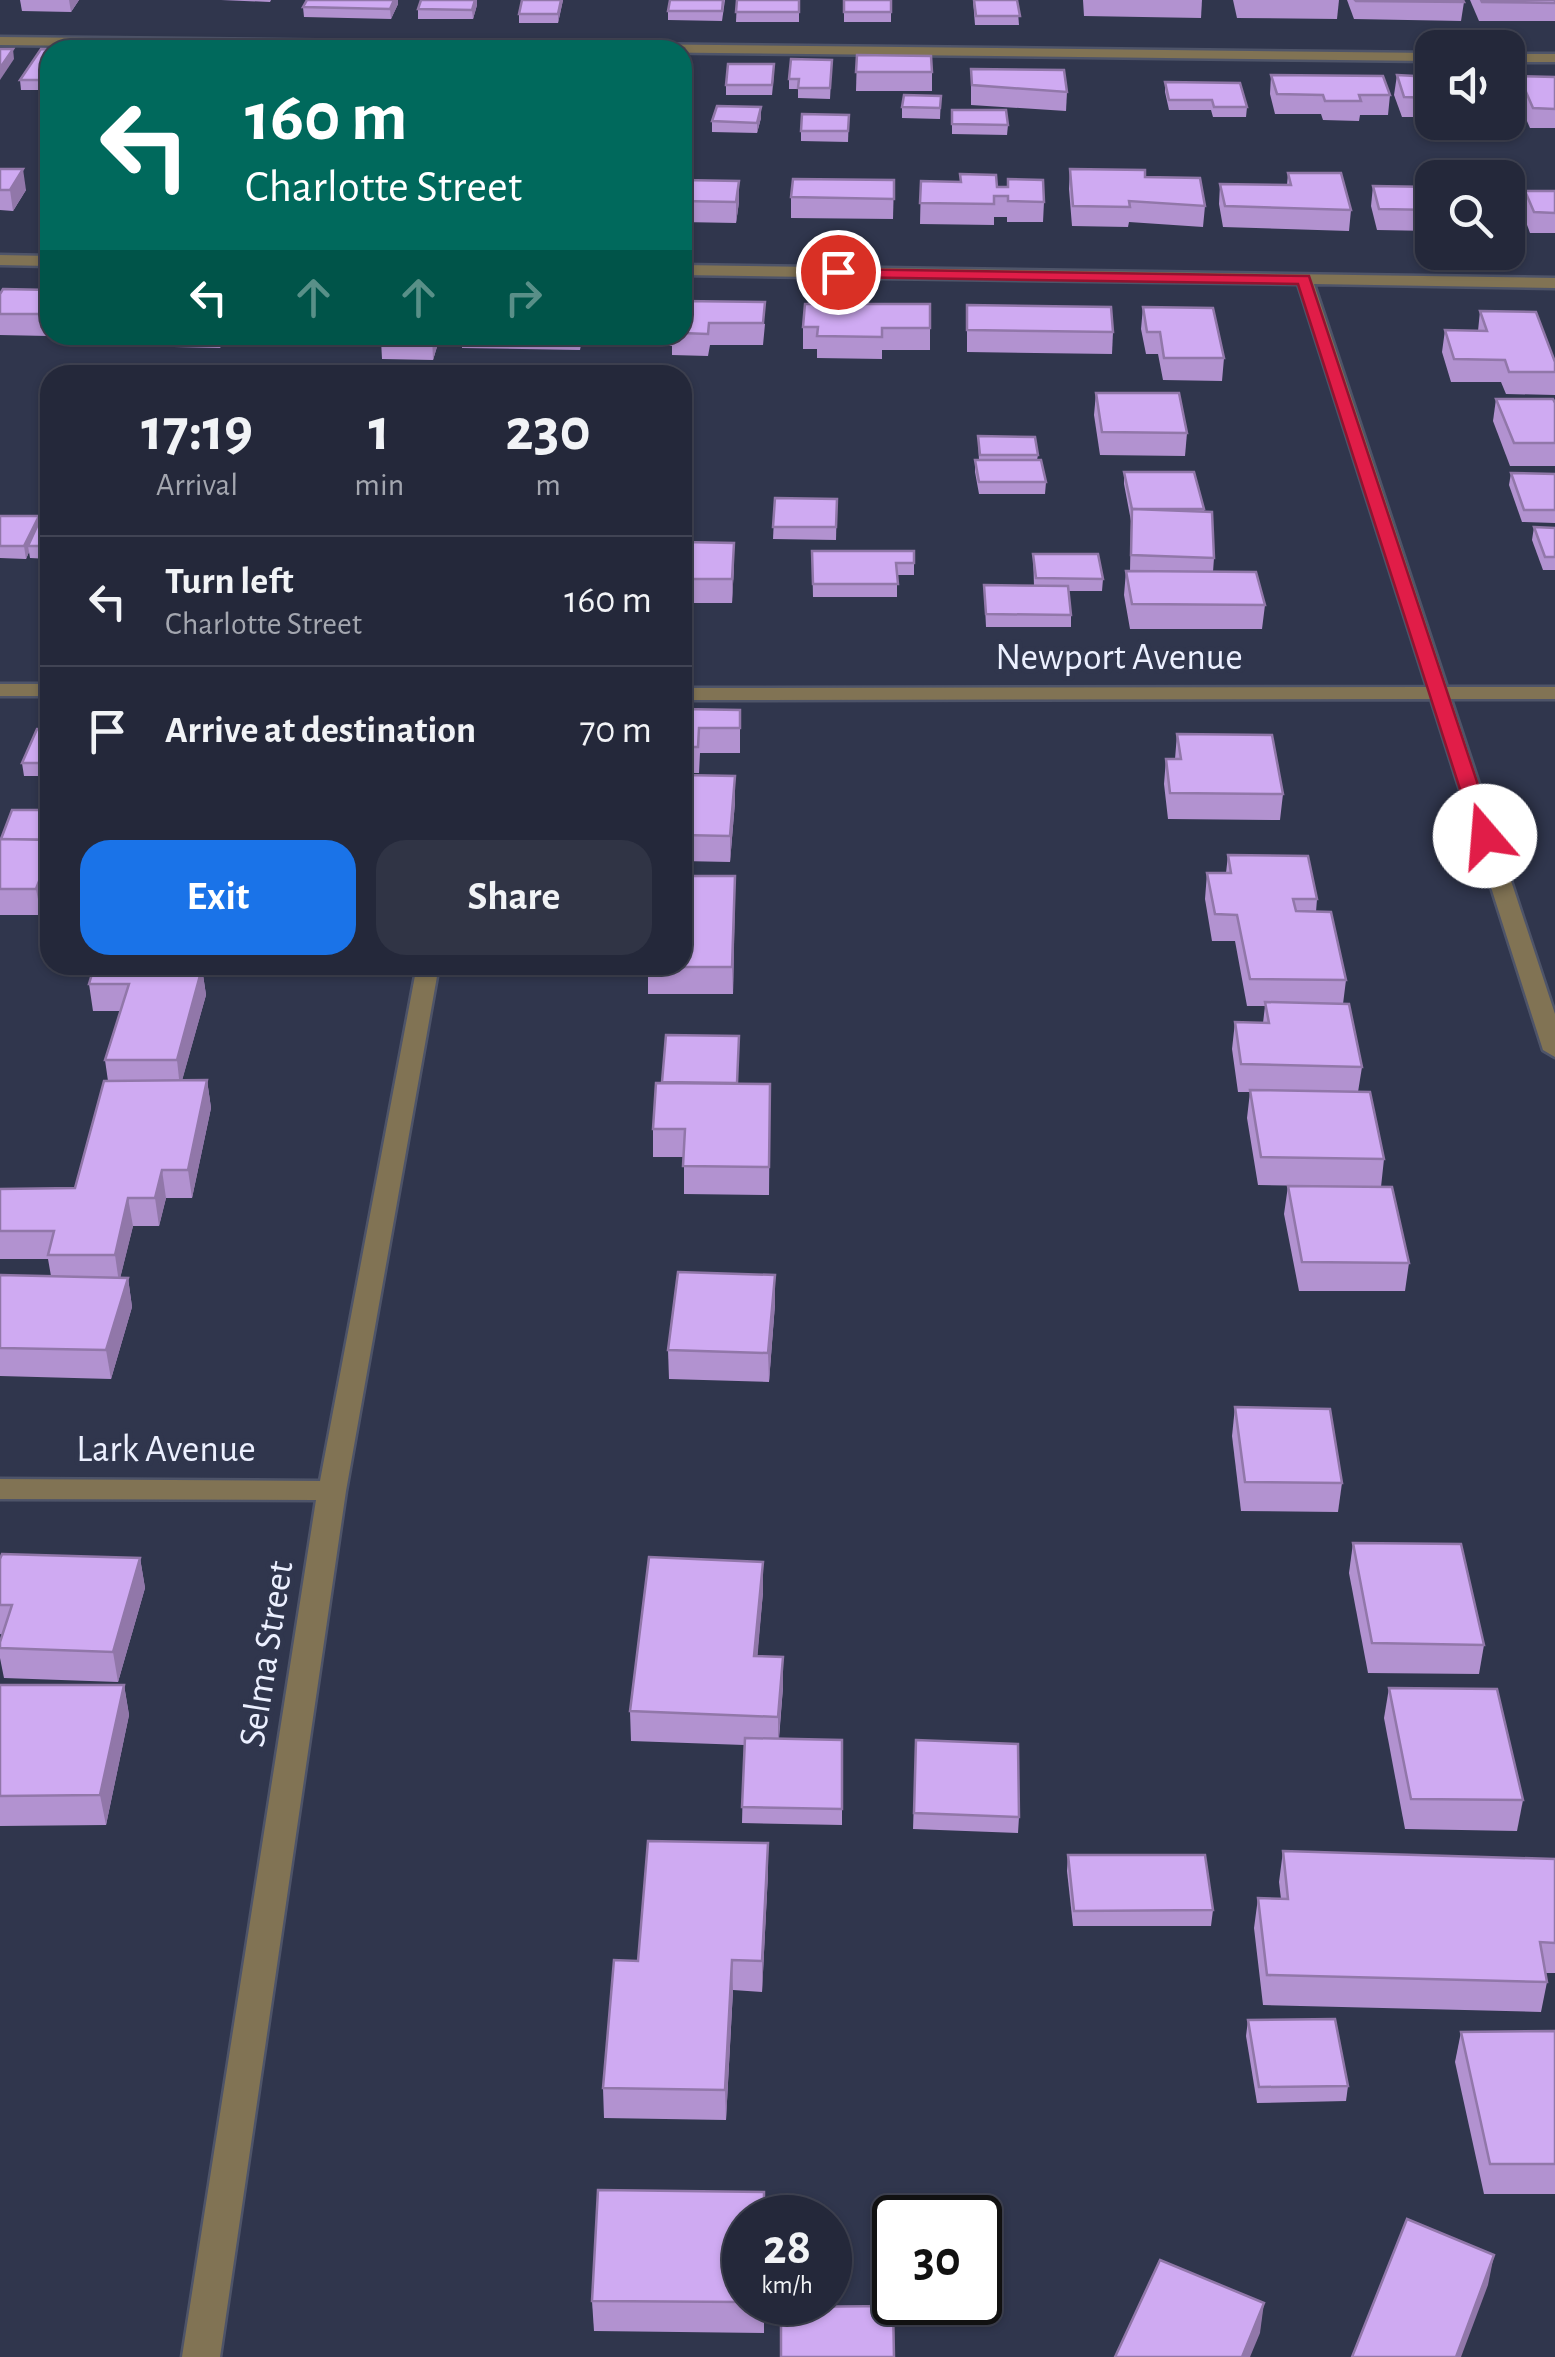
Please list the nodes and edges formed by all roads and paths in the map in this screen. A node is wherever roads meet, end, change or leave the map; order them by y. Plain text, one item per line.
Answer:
1 (0, 41) edge
2 (40, 41) edge
3 (692, 49) edge
4 (1415, 57) edge
5 (1525, 58) edge
6 (1555, 58) edge
7 (0, 260) edge
8 (40, 260) edge
9 (692, 270) edge
10 (1304, 280) junction
11 (1555, 283) edge
12 (0, 690) edge
13 (40, 690) edge
14 (1438, 693) junction
15 (1555, 693) edge
16 (692, 694) edge
17 (426, 975) edge
18 (1555, 1050) edge
19 (0, 1490) edge
20 (332, 1491) junction
21 (200, 2357) edge

1 - 2 street
3 - 4 street
5 - 6 street
7 - 8 street
9 - 10 street
10 - 11 street
10 - 14 street
12 - 13 street
14 - 15 street, Newport Avenue
14 - 16 street, Newport Avenue
14 - 18 street
17 - 20 street, Selma Street
19 - 20 street, Lark Avenue
20 - 21 street, Selma Street

